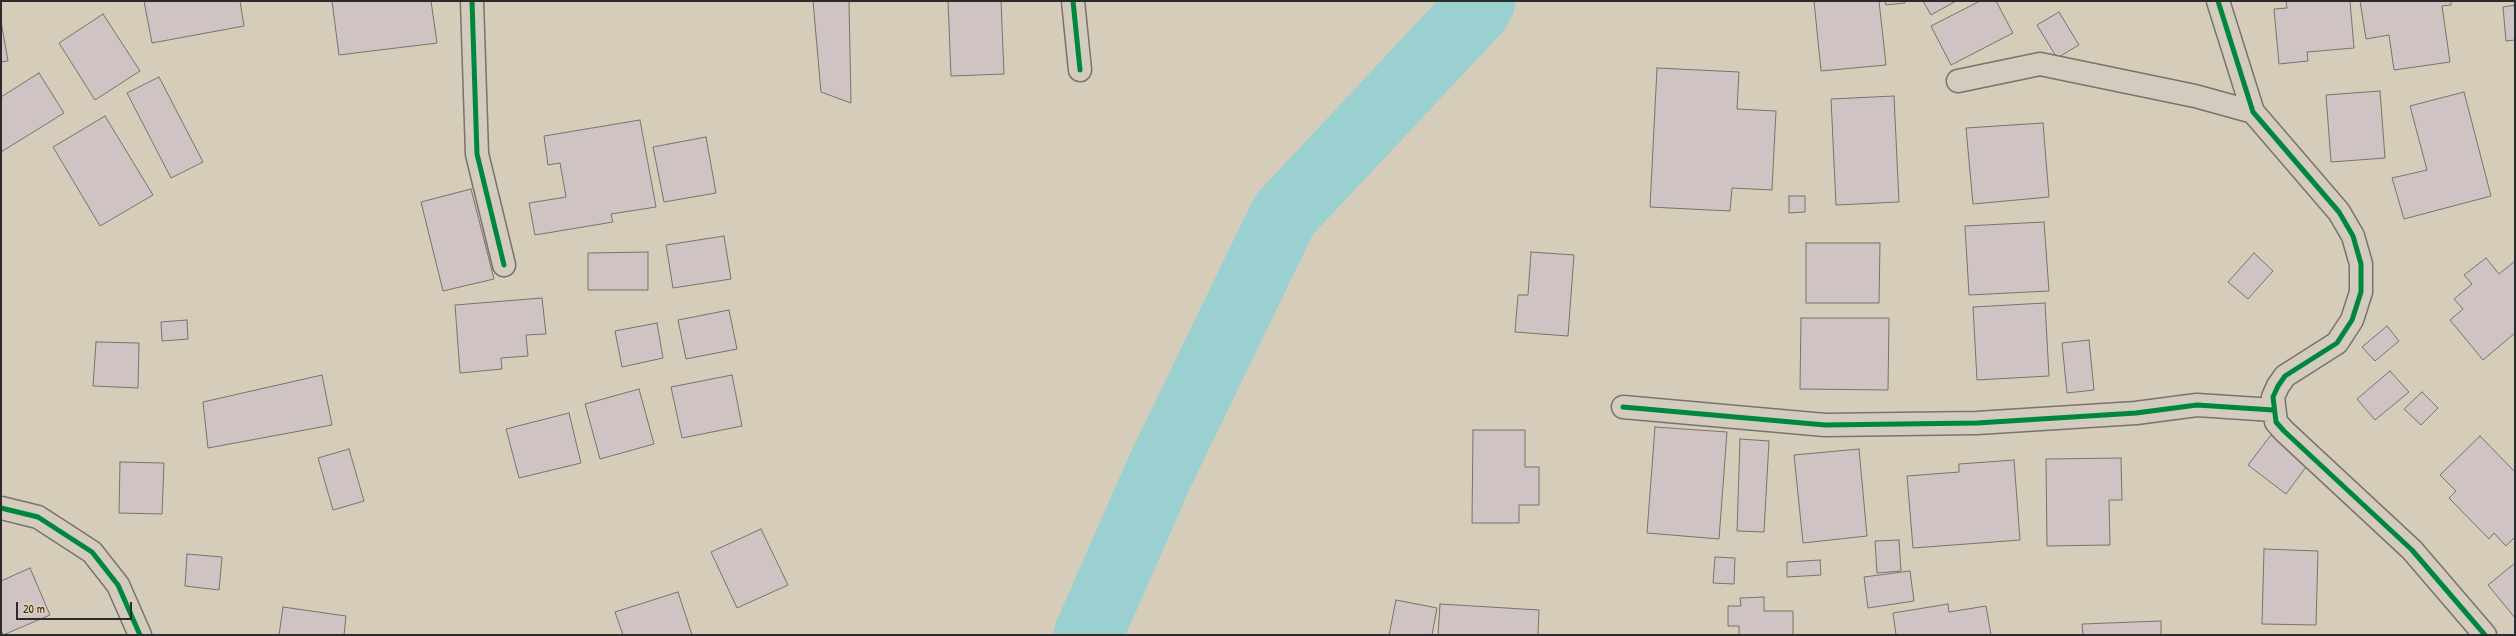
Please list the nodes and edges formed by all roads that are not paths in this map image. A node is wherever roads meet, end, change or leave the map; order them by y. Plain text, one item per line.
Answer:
1 (472, 1) edge
2 (1073, 1) edge
3 (2218, 1) edge
4 (1080, 70) dead end
5 (1958, 81) dead end
6 (2252, 112) junction
7 (504, 265) dead end
8 (1623, 407) dead end
9 (2273, 410) junction
10 (1, 508) edge
11 (140, 635) edge
12 (2485, 635) edge

1 - 7 street
2 - 4 street
3 - 6 street
5 - 6 street
6 - 9 street
8 - 9 street
9 - 12 street
10 - 11 street

